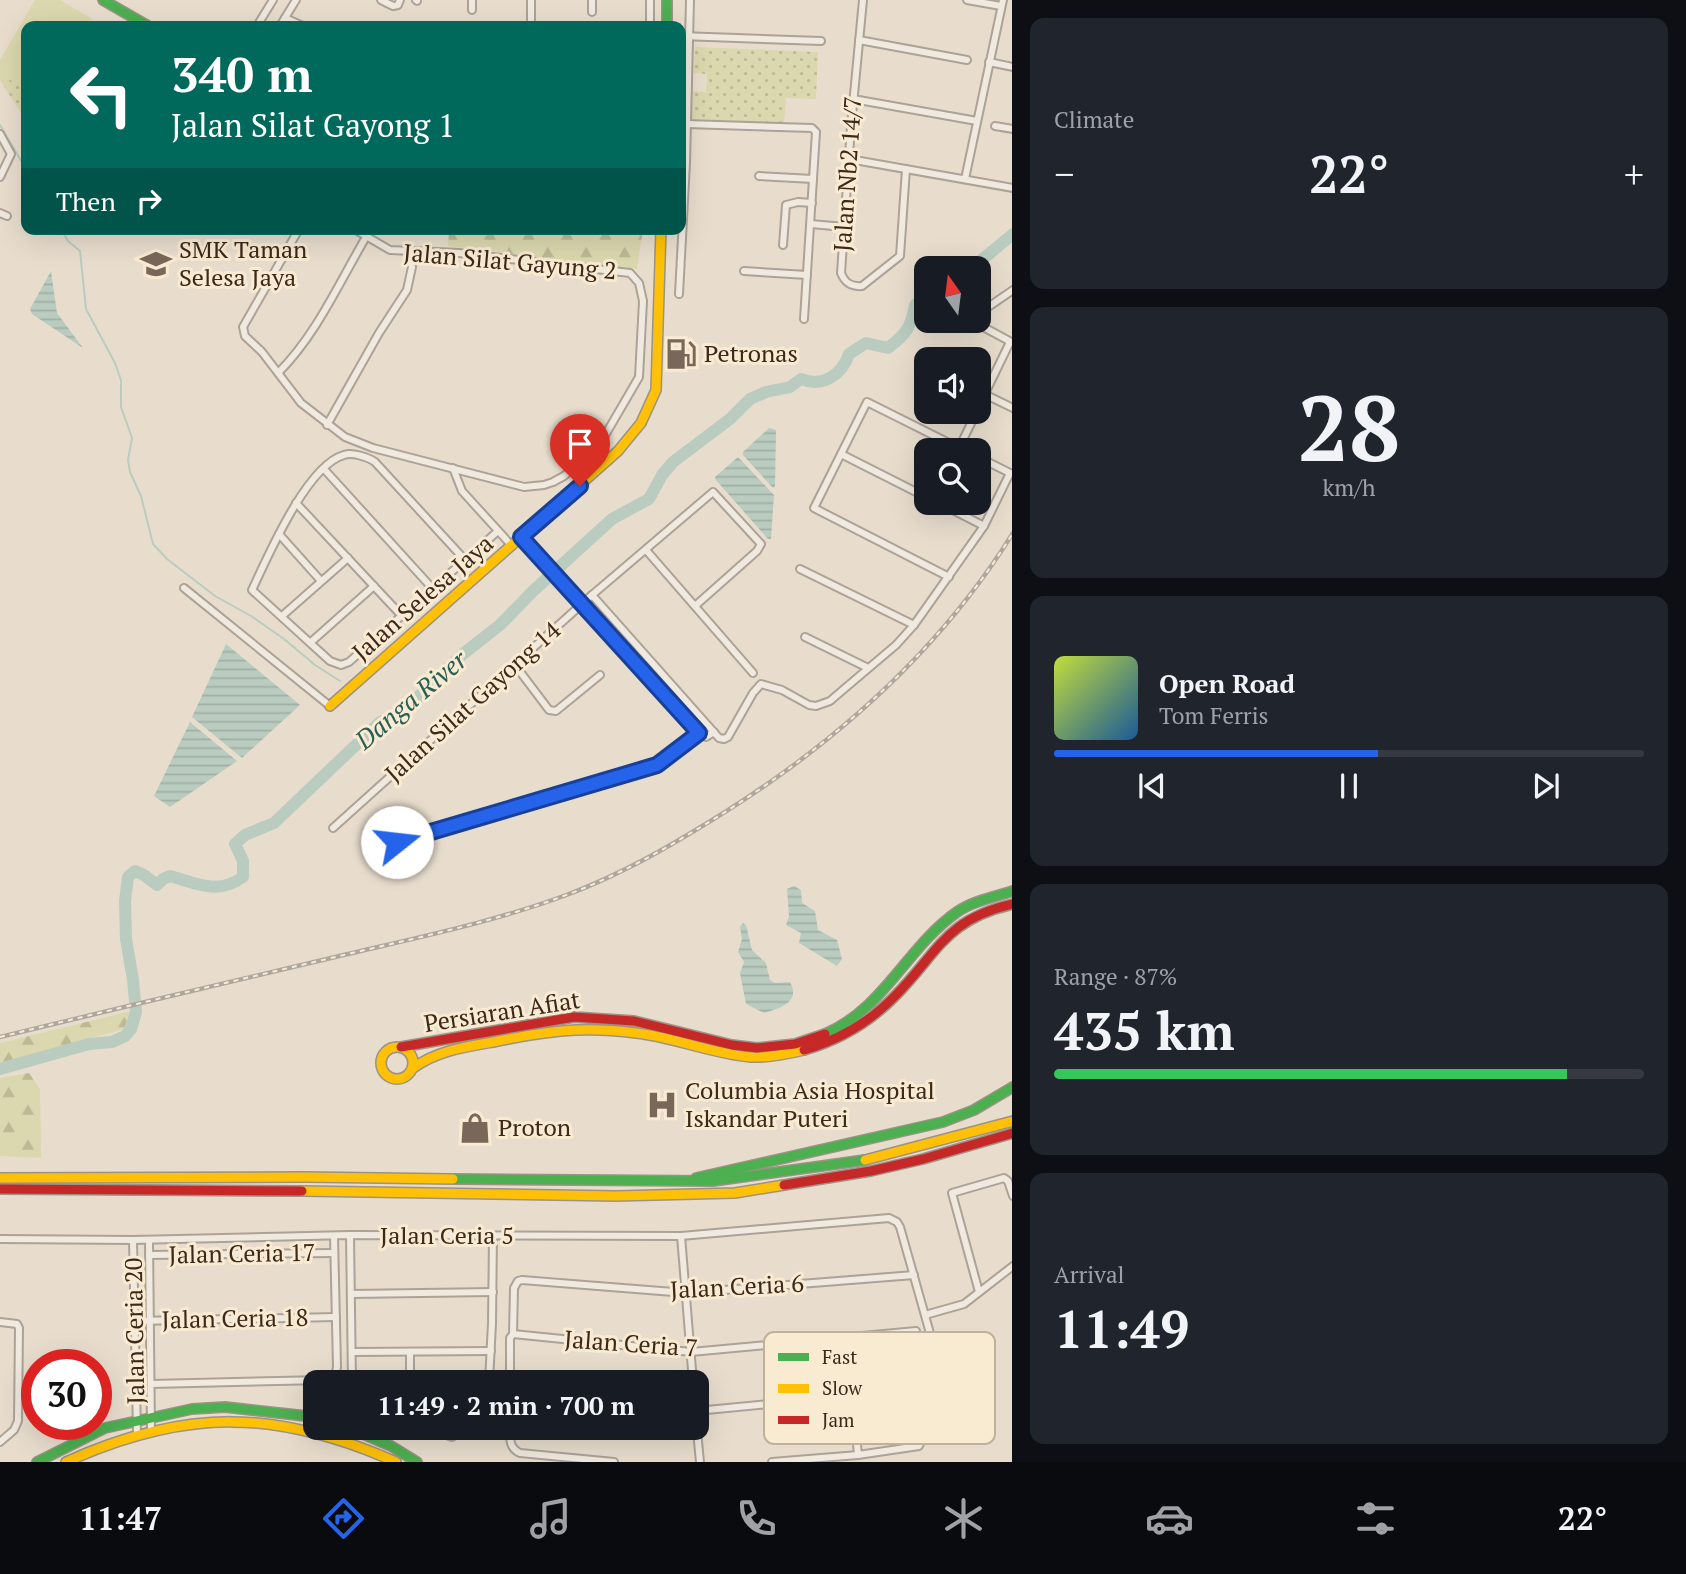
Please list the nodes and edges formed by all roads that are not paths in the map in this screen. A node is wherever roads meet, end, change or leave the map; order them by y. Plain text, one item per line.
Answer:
1 (103, 0) edge
2 (273, 0) edge
3 (296, 0) edge
4 (381, 0) edge
5 (472, 0) edge
6 (531, 0) edge
7 (592, 0) edge
8 (650, 0) edge
9 (667, 0) edge
10 (691, 0) edge
11 (863, 0) edge
12 (968, 0) edge
13 (399, 3) edge
14 (1002, 3) edge
15 (471, 10) dead end
16 (592, 12) dead end
17 (285, 18) junction
18 (531, 20) dead end
19 (139, 21) edge
20 (260, 21) edge
21 (283, 21) edge
22 (292, 21) edge
23 (650, 21) edge
24 (667, 21) edge
25 (686, 37) edge
26 (690, 37) junction
27 (859, 40) junction
28 (821, 41) dead end
29 (967, 60) dead end
30 (989, 62) junction
31 (1012, 67) edge
32 (853, 99) junction
33 (977, 121) junction
34 (687, 124) junction
35 (995, 125) dead end
36 (1012, 129) edge
37 (0, 134) edge
38 (686, 145) edge
39 (849, 159) junction
40 (906, 169) junction
41 (760, 176) dead end
42 (0, 177) edge
43 (813, 179) junction
44 (965, 179) junction
45 (1012, 188) edge
46 (812, 203) junction
47 (811, 225) junction
48 (844, 227) junction
49 (296, 235) edge
50 (363, 235) edge
51 (661, 235) edge
52 (682, 235) edge
53 (366, 237) junction
54 (783, 245) dead end
55 (408, 252) junction
56 (744, 271) dead end
57 (807, 275) junction
58 (1012, 290) edge
59 (679, 294) dead end
60 (991, 305) edge
61 (804, 319) dead end
62 (991, 331) edge
63 (1011, 342) edge
64 (279, 372) junction
65 (991, 377) edge
66 (991, 398) edge
67 (1012, 408) edge
68 (327, 425) junction
69 (939, 438) edge
70 (841, 454) junction
71 (991, 464) edge
72 (453, 468) junction
73 (324, 469) junction
74 (914, 491) edge
75 (296, 503) junction
76 (991, 512) edge
77 (962, 515) edge
78 (989, 515) edge
79 (984, 526) junction
80 (498, 531) junction
81 (279, 534) junction
82 (521, 537) junction
83 (512, 546) junction
84 (646, 550) junction
85 (348, 558) junction
86 (465, 561) junction
87 (800, 569) dead end
88 (949, 577) junction
89 (321, 581) junction
90 (374, 586) junction
91 (184, 588) dead end
92 (432, 588) junction
93 (592, 595) junction
94 (582, 604) junction
95 (695, 606) junction
96 (282, 615) junction
97 (401, 615) junction
98 (914, 625) junction
99 (805, 637) dead end
100 (311, 642) junction
101 (515, 665) junction
102 (868, 668) junction
103 (754, 673) dead end
104 (600, 675) dead end
105 (330, 706) joint
106 (714, 732) junction
107 (699, 733) junction
108 (333, 828) dead end
109 (397, 842) dead end
110 (1012, 891) edge
111 (1011, 905) edge
112 (963, 915) junction
113 (665, 1033) junction
114 (401, 1047) junction
115 (413, 1068) junction
116 (1011, 1088) edge
117 (1012, 1121) edge
118 (1012, 1133) edge
119 (0, 1178) edge
120 (680, 1182) junction
121 (0, 1189) edge
122 (1012, 1196) edge
123 (334, 1236) junction
124 (350, 1236) junction
125 (493, 1236) junction
126 (681, 1236) junction
127 (0, 1239) edge
128 (133, 1240) junction
129 (149, 1240) junction
130 (334, 1253) junction
131 (149, 1255) junction
132 (1012, 1266) edge
133 (914, 1275) junction
134 (493, 1292) junction
135 (979, 1292) junction
136 (686, 1293) junction
137 (351, 1294) junction
138 (925, 1315) junction
139 (336, 1317) junction
140 (135, 1321) junction
141 (150, 1321) junction
142 (0, 1322) edge
143 (916, 1331) dead end
144 (906, 1332) edge
145 (930, 1332) edge
146 (513, 1334) junction
147 (764, 1345) edge
148 (491, 1351) junction
149 (352, 1352) junction
150 (410, 1352) junction
151 (691, 1352) junction
152 (352, 1370) edge
153 (410, 1370) edge
154 (490, 1370) edge
155 (510, 1370) edge
156 (692, 1370) edge
157 (151, 1384) junction
158 (764, 1404) edge
159 (709, 1410) edge
160 (303, 1415) edge
161 (151, 1418) junction
162 (137, 1421) junction
163 (152, 1431) junction
164 (137, 1434) junction
165 (377, 1440) edge
166 (512, 1440) edge
167 (698, 1440) edge
168 (0, 1442) edge
169 (857, 1444) edge
170 (920, 1444) edge
171 (858, 1455) junction
172 (37, 1462) edge
173 (65, 1462) edge
174 (396, 1462) edge
175 (417, 1462) edge
176 (614, 1462) edge
177 (700, 1462) edge
178 (772, 1462) edge

1 - 19 main road
2 - 20 street
3 - 17 street
4 - 13 street
5 - 15 street
6 - 18 street
7 - 16 street
8 - 23 street
9 - 24 main road
10 - 26 street
11 - 27 street, Jalan Nb2 14/7
12 - 14 street
14 - 30 street
17 - 21 street
17 - 22 street
25 - 26 street
26 - 28 street
26 - 34 street
27 - 29 street
27 - 32 street, Jalan Nb2 14/7
30 - 31 street
30 - 33 street
32 - 33 street
32 - 39 street, Jalan Nb2 14/7
33 - 44 street
34 - 38 street
34 - 43 street
35 - 36 street
37 - 42 street
39 - 40 street
39 - 48 street, Jalan Nb2 14/7
40 - 44 street
40 - 48 street, Jalan Nb2 14/7
41 - 43 street
43 - 46 street
44 - 45 street
46 - 47 street
46 - 54 street
47 - 48 street
47 - 57 street
49 - 64 street
50 - 53 street, Jalan Silat Gayung 2
51 - 82 main road, Jalan Selesa Jaya
52 - 59 street
53 - 55 street, Jalan Silat Gayung 2
53 - 64 street
55 - 68 street
55 - 72 street, Jalan Silat Gayung 2
56 - 57 street
57 - 61 street
58 - 60 street
62 - 63 street
63 - 65 street
64 - 68 street
66 - 67 street
68 - 72 street
69 - 70 street
70 - 74 street
70 - 88 street
71 - 76 street
72 - 80 street
73 - 75 street
73 - 86 street
73 - 92 street
75 - 81 street
75 - 85 street
77 - 79 street
78 - 79 street
79 - 88 street
80 - 83 street
80 - 86 street
81 - 89 street
81 - 96 street
82 - 83 main road, Jalan Selesa Jaya
82 - 94 street
83 - 105 main road, Jalan Selesa Jaya
84 - 93 street, Jalan Silat Gayong 14
84 - 95 street
84 - 95 street, Jalan Silat Gayong 14
85 - 89 street
85 - 90 street
86 - 92 street
87 - 98 street
88 - 98 street
89 - 96 street
90 - 97 street
90 - 100 street
91 - 105 street
92 - 97 street
93 - 94 street, Jalan Silat Gayong 14
93 - 106 street
94 - 101 street, Jalan Silat Gayong 14
94 - 107 street
95 - 103 street
96 - 100 street
97 - 100 street
98 - 102 street
99 - 102 street
101 - 104 street
101 - 108 street, Jalan Silat Gayong 14
102 - 106 street
106 - 107 street
107 - 109 street
110 - 112 main road, Persiaran Afiat
111 - 112 main road, Persiaran Afiat
112 - 113 main road, Persiaran Afiat
113 - 114 main road, Persiaran Afiat
113 - 115 main road, Persiaran Afiat
114 - 115 main road, Persiaran Afiat
114 - 115 main road, Persiaran Afiat
116 - 120 main road
117 - 120 main road
118 - 121 main road
119 - 120 main road
122 - 135 street
123 - 124 street, Jalan Ceria 5
123 - 129 street, Jalan Ceria 5
123 - 130 street
124 - 125 street, Jalan Ceria 5
124 - 137 street
125 - 126 street, Jalan Ceria 5
125 - 134 street
126 - 133 street, Jalan Ceria 5
126 - 136 street
127 - 128 street, Jalan Ceria 5
128 - 129 street, Jalan Ceria 5
128 - 140 street, Jalan Ceria 20
129 - 131 street, Jalan Ceria 20
130 - 131 street, Jalan Ceria 17
130 - 139 street
131 - 141 street, Jalan Ceria 20
132 - 135 street
133 - 136 street, Jalan Ceria 6
133 - 138 street
134 - 137 street
134 - 148 street
135 - 138 street
136 - 146 street, Jalan Ceria 6
136 - 151 street
137 - 149 street
138 - 145 street
139 - 141 street, Jalan Ceria 18
139 - 157 street
140 - 141 street, Jalan Ceria 18
140 - 162 street, Jalan Ceria 20
141 - 157 street, Jalan Ceria 20
142 - 168 street
143 - 144 street, Jalan Ceria 7
146 - 151 street, Jalan Ceria 7
146 - 155 street
147 - 151 street, Jalan Ceria 7
148 - 150 street
148 - 154 street
149 - 150 street
149 - 152 street
150 - 153 street
151 - 156 street
157 - 161 street, Jalan Ceria 20
158 - 159 street
160 - 161 main road
161 - 162 main road
161 - 163 street, Jalan Ceria 20
162 - 164 street, Jalan Ceria 20
162 - 172 main road
163 - 164 main road
163 - 174 main road
164 - 173 main road
165 - 175 main road
166 - 176 street
167 - 177 street
169 - 171 street
170 - 171 street
171 - 178 street

